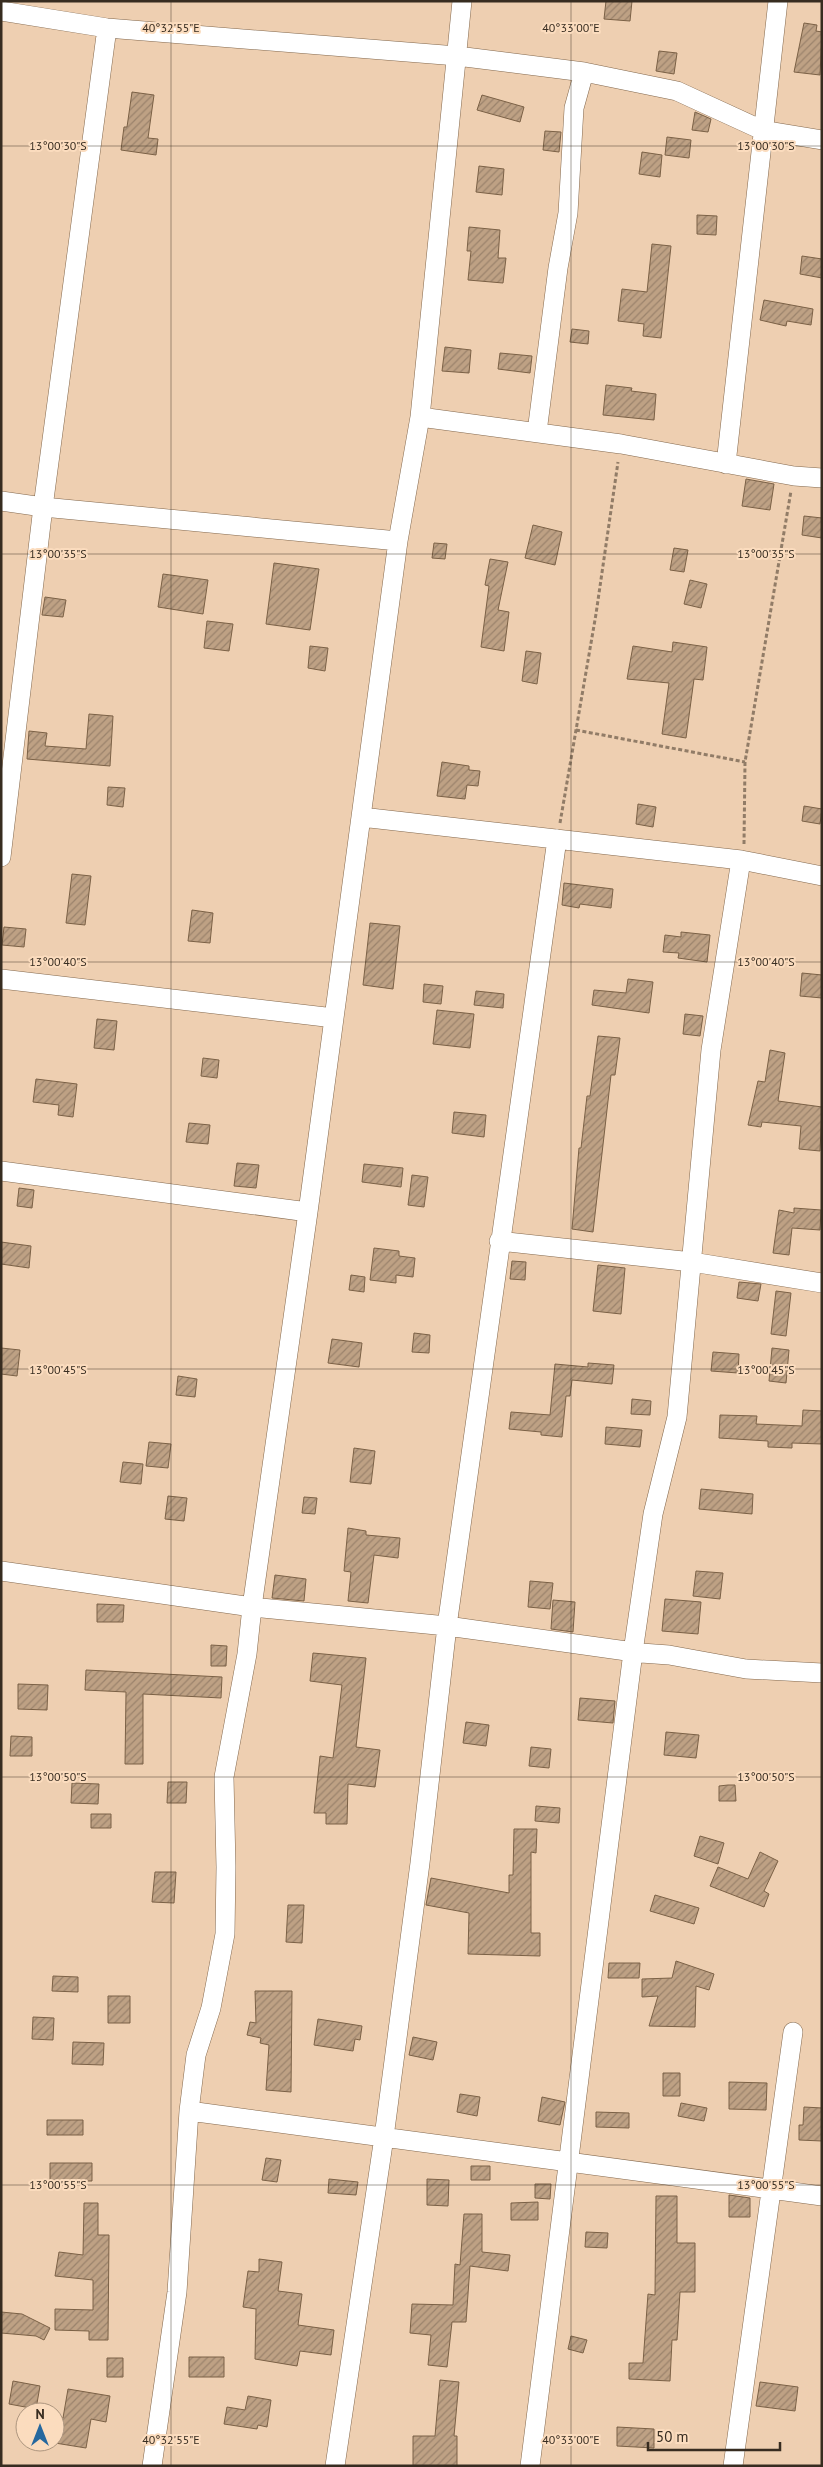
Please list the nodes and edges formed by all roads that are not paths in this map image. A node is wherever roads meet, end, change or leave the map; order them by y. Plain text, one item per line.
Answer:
1 (462, 1) edge
2 (778, 1) edge
3 (1, 11) edge
4 (107, 28) junction
5 (457, 56) junction
6 (584, 72) junction
7 (762, 130) junction
8 (822, 140) edge
9 (420, 417) junction
10 (537, 432) junction
11 (726, 464) junction
12 (822, 478) edge
13 (1, 501) edge
14 (43, 507) junction
15 (398, 541) junction
16 (361, 817) junction
17 (557, 839) junction
18 (1, 858) edge
19 (742, 860) junction
20 (822, 876) edge
21 (1, 978) edge
22 (334, 1018) junction
23 (1, 1171) edge
24 (308, 1212) junction
25 (499, 1241) junction
26 (692, 1262) junction
27 (822, 1283) edge
28 (1, 1571) edge
29 (252, 1606) junction
30 (447, 1626) junction
31 (634, 1652) junction
32 (822, 1673) edge
33 (793, 2032) dead end
34 (189, 2111) junction
35 (384, 2137) junction
36 (569, 2162) junction
37 (773, 2189) junction
38 (822, 2196) edge
39 (152, 2466) edge
40 (335, 2466) edge
41 (530, 2466) edge
42 (733, 2466) edge

1 - 5 street
2 - 7 street
3 - 4 street
4 - 5 street
4 - 14 street
5 - 6 street
5 - 9 street
6 - 7 street
6 - 10 street
7 - 8 street
7 - 11 street
9 - 10 street
9 - 15 street
10 - 11 street
11 - 12 street
13 - 14 street
14 - 15 street
14 - 18 street
15 - 16 street
16 - 17 street
16 - 22 street
17 - 19 street
17 - 25 street
19 - 20 street
19 - 26 street
21 - 22 street
22 - 24 street
23 - 24 street
24 - 29 street
25 - 26 street
25 - 30 street
26 - 27 street
26 - 31 street
28 - 29 street
29 - 30 street
29 - 34 street
30 - 31 street
30 - 35 street
31 - 32 street
31 - 36 street
33 - 37 street
34 - 35 street
34 - 39 street
35 - 36 street
35 - 40 street
36 - 37 street
36 - 41 street
37 - 38 street
37 - 42 street

